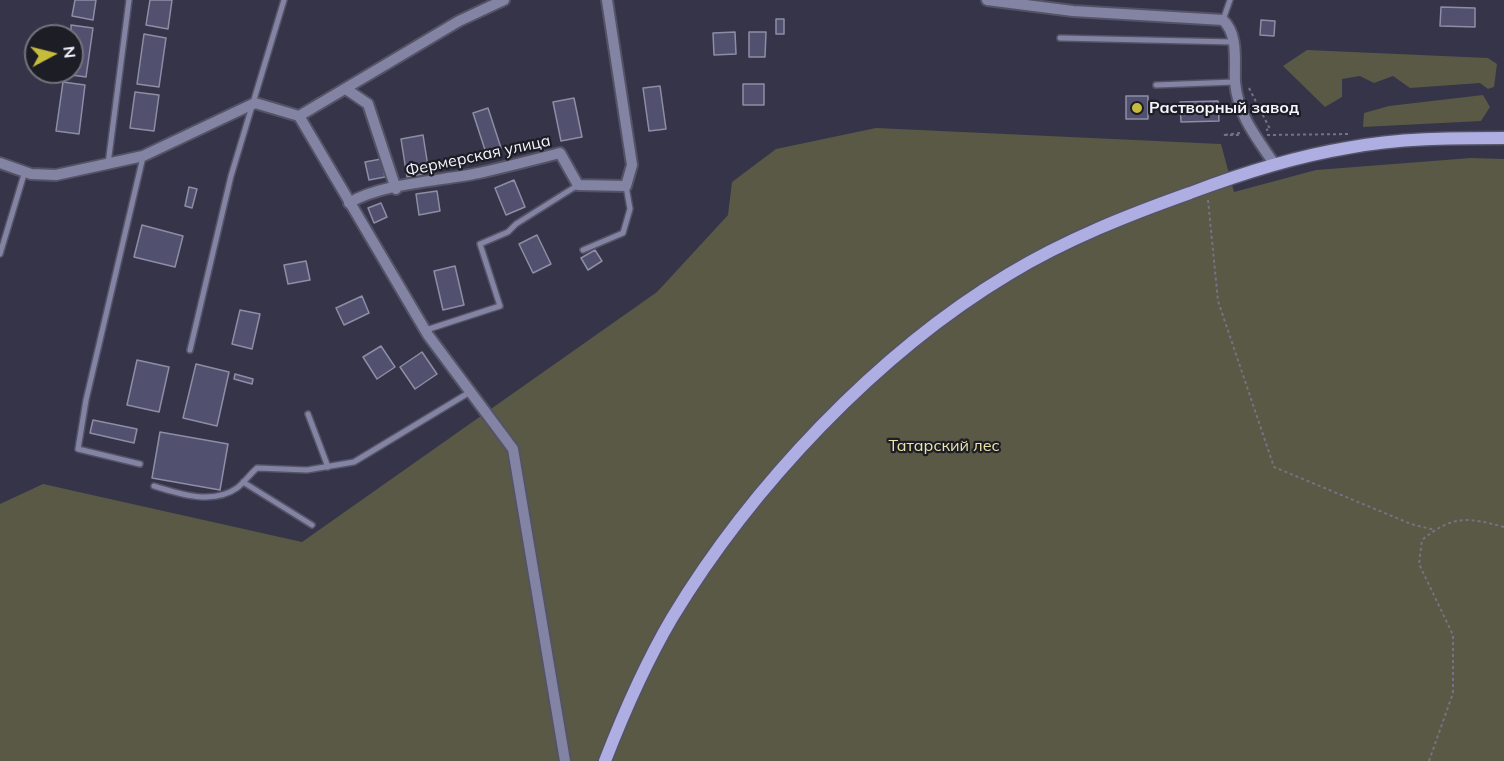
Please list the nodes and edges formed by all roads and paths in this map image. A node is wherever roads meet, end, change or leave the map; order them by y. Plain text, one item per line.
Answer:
1 (129, 0) edge
2 (284, 0) edge
3 (504, 0) edge
4 (607, 0) edge
5 (987, 0) edge
6 (1230, 0) edge
7 (1223, 20) junction
8 (1060, 38) dead end
9 (1233, 42) junction
10 (1235, 82) junction
11 (1248, 82) dead end
12 (1156, 85) dead end
13 (346, 89) junction
14 (255, 103) junction
15 (299, 116) junction
16 (1247, 134) joint
17 (1352, 134) dead end
18 (1504, 138) edge
19 (144, 156) junction
20 (0, 163) edge
21 (108, 164) junction
22 (1275, 165) junction
23 (25, 171) junction
24 (578, 185) junction
25 (626, 186) junction
26 (1206, 187) junction
27 (396, 189) junction
28 (349, 203) junction
29 (583, 250) dead end
30 (0, 254) edge
31 (426, 330) junction
32 (190, 350) dead end
33 (470, 392) junction
34 (308, 414) dead end
35 (140, 464) dead end
36 (328, 466) junction
37 (243, 482) junction
38 (154, 486) dead end
39 (312, 525) dead end
40 (1504, 527) edge
41 (1435, 530) junction
42 (565, 761) edge
43 (605, 761) edge
44 (1429, 761) edge

1 - 21 lane
2 - 14 lane
3 - 13 street
4 - 25 street
5 - 7 street
6 - 7 lane
7 - 9 street
8 - 9 lane
9 - 10 street
10 - 12 lane
10 - 22 street
11 - 17 path
13 - 15 street
13 - 27 street
14 - 15 street
14 - 19 street
14 - 32 lane
15 - 28 street
16 - 16 path
18 - 22 main road
19 - 21 street
19 - 35 lane
20 - 23 street
21 - 23 street
22 - 26 main road
23 - 30 lane
24 - 25 street
24 - 27 street, Фермерская улица
24 - 31 lane
25 - 29 lane
26 - 41 path
26 - 43 main road
27 - 28 street, Фермерская улица
28 - 31 street
31 - 33 street
33 - 36 lane
33 - 42 street
34 - 36 lane
36 - 37 lane
37 - 38 lane
37 - 39 lane
40 - 41 path
41 - 44 path

